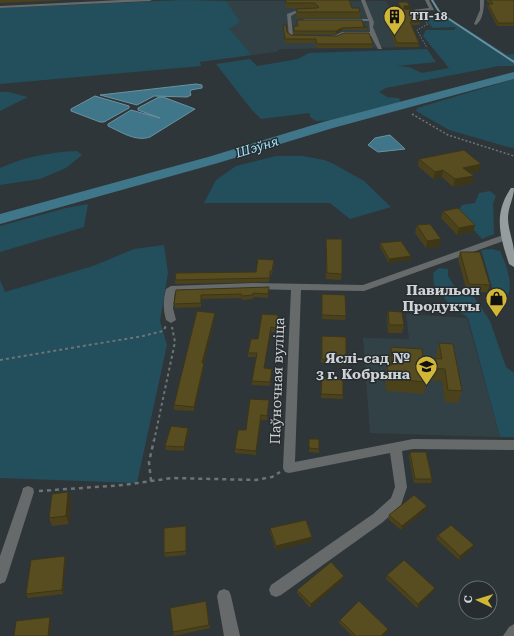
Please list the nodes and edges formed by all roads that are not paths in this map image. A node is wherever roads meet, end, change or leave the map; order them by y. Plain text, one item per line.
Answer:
1 (150, 0) edge
2 (363, 0) edge
3 (427, 0) edge
4 (482, 0) edge
5 (100, 1) edge
6 (0, 7) edge
7 (315, 11) edge
8 (406, 11) edge
9 (290, 20) junction
10 (371, 20) junction
11 (476, 24) dead end
12 (373, 34) junction
13 (313, 37) edge
14 (320, 37) edge
15 (380, 48) dead end
16 (514, 190) edge
17 (506, 237) junction
18 (514, 264) edge
19 (296, 287) junction
20 (171, 320) road end
21 (514, 445) edge
22 (395, 448) junction
23 (28, 492) road end
24 (0, 577) edge
25 (276, 590) dead end
26 (224, 596) dead end
27 (514, 632) edge
28 (232, 636) edge
29 (511, 636) edge

1 - 5 street
2 - 10 street
3 - 8 street
4 - 11 street
5 - 6 street
7 - 9 street
9 - 10 street
9 - 13 street
10 - 12 street
12 - 14 street
12 - 15 street
16 - 17 main road
17 - 18 main road
17 - 19 street
19 - 20 street
19 - 22 street, Паўночная вуліца
21 - 22 street
22 - 25 street
23 - 24 street
26 - 28 street
27 - 29 street

